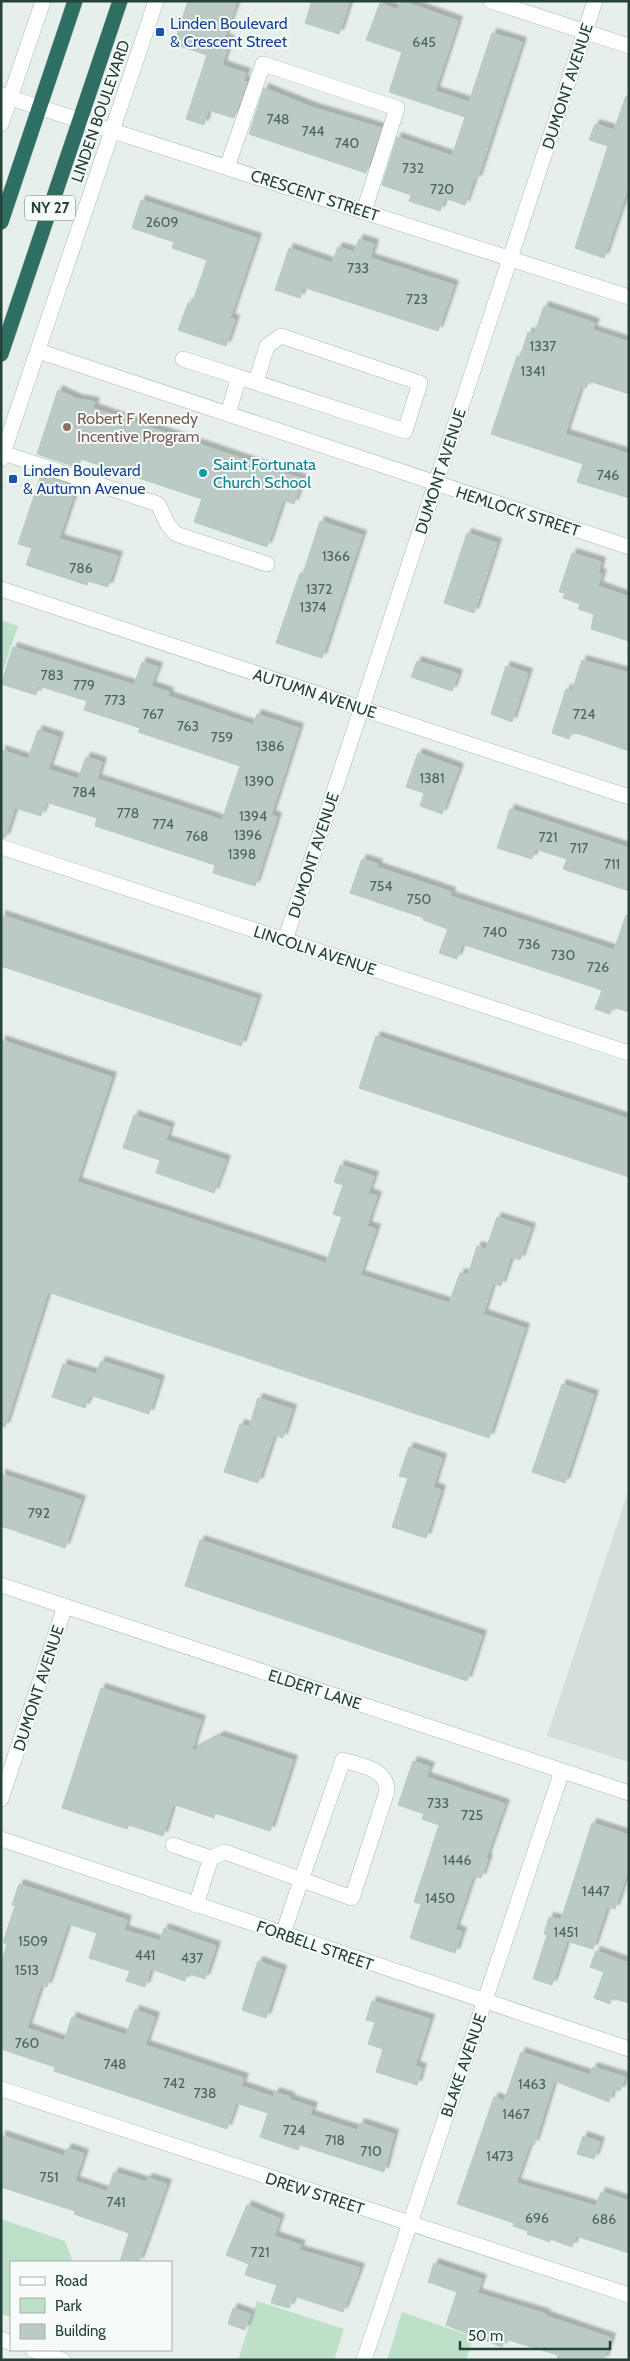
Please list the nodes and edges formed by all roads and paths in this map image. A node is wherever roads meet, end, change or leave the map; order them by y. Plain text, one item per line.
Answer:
1 (43, 1) edge
2 (75, 1) edge
3 (120, 1) edge
4 (156, 1) edge
5 (491, 1) edge
6 (595, 1) edge
7 (585, 32) junction
8 (629, 46) edge
9 (6, 96) edge
10 (40, 107) junction
11 (79, 120) junction
12 (1, 124) edge
13 (113, 130) junction
14 (227, 167) junction
15 (364, 211) junction
16 (1, 222) edge
17 (511, 258) junction
18 (629, 297) edge
19 (38, 352) junction
20 (1, 354) edge
21 (183, 359) dead end
22 (239, 377) junction
23 (256, 382) junction
24 (228, 414) junction
25 (2, 456) edge
26 (436, 483) junction
27 (629, 547) edge
28 (267, 564) dead end
29 (1, 589) edge
30 (362, 709) junction
31 (629, 797) edge
32 (1, 847) edge
33 (285, 940) junction
34 (629, 1053) edge
35 (1, 1585) edge
36 (65, 1606) junction
37 (562, 1771) junction
38 (629, 1793) edge
39 (1, 1799) edge
40 (1, 1839) edge
41 (173, 1845) dead end
42 (211, 1858) junction
43 (302, 1880) junction
44 (196, 1905) junction
45 (283, 1934) junction
46 (484, 2002) junction
47 (629, 2049) edge
48 (1, 2089) edge
49 (409, 2225) junction
50 (629, 2295) edge
51 (36, 2351) edge
52 (63, 2360) edge
53 (364, 2360) edge

1 - 9 street
2 - 10 highway, NY 27
3 - 11 highway, LINDEN BOULEVARD / NY 27
4 - 13 street, LINDEN BOULEVARD
5 - 7 street
6 - 7 street, DUMONT AVENUE
7 - 8 street
7 - 17 street, DUMONT AVENUE
9 - 10 street, CRESCENT STREET
9 - 12 street
10 - 11 street, CRESCENT STREET
10 - 16 highway, NY 27
11 - 13 street, CRESCENT STREET
11 - 20 highway, LINDEN BOULEVARD / NY 27
13 - 14 street, CRESCENT STREET
13 - 19 street, LINDEN BOULEVARD
14 - 15 street, CRESCENT STREET
14 - 15 street
15 - 17 street, CRESCENT STREET
17 - 18 street, CRESCENT STREET
17 - 26 street, DUMONT AVENUE
19 - 24 street, HEMLOCK STREET
19 - 25 street, LINDEN BOULEVARD
21 - 22 street
22 - 23 street
22 - 24 street
23 - 23 street
24 - 26 street, HEMLOCK STREET
25 - 28 street
26 - 27 street, HEMLOCK STREET
26 - 30 street, DUMONT AVENUE
29 - 30 street, AUTUMN AVENUE
30 - 31 street, AUTUMN AVENUE
30 - 33 street, DUMONT AVENUE
32 - 33 street, LINCOLN AVENUE
33 - 34 street, LINCOLN AVENUE
35 - 36 street, ELDERT LANE
36 - 37 street, ELDERT LANE
36 - 39 street, DUMONT AVENUE
37 - 38 street, ELDERT LANE
37 - 46 street, BLAKE AVENUE
40 - 44 street, FORBELL STREET
41 - 42 street
42 - 43 street
42 - 44 street
43 - 43 street
43 - 45 street
44 - 45 street, FORBELL STREET
45 - 46 street, FORBELL STREET
46 - 47 street, FORBELL STREET
46 - 49 street, BLAKE AVENUE
48 - 49 street, DREW STREET
49 - 50 street, DREW STREET
49 - 53 street, BLAKE AVENUE
51 - 52 street

